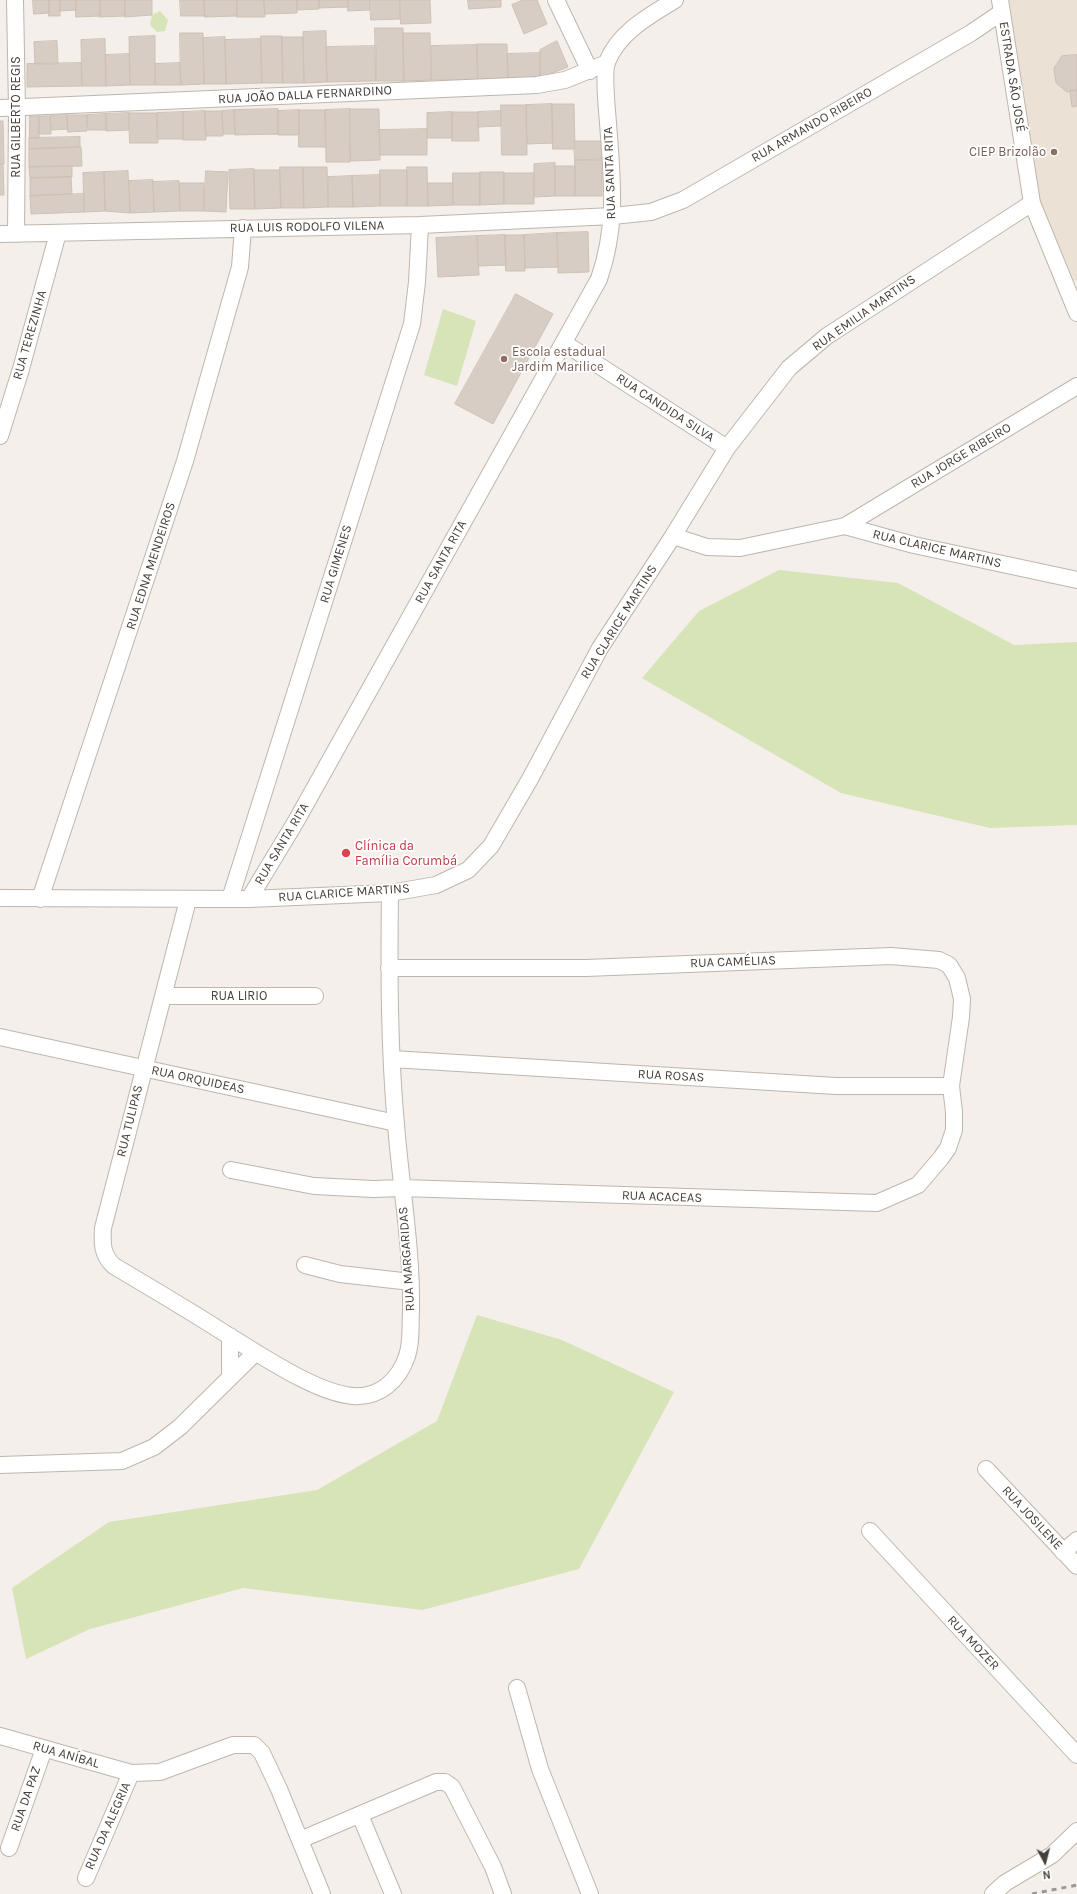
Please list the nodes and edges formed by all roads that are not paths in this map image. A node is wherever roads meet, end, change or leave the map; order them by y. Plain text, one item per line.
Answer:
1 (14, 0) edge
2 (556, 0) edge
3 (675, 0) edge
4 (1001, 6) edge
5 (607, 63) junction
6 (590, 71) junction
7 (0, 108) edge
8 (17, 108) junction
9 (1032, 203) junction
10 (613, 216) junction
11 (420, 225) junction
12 (243, 228) junction
13 (58, 233) junction
14 (0, 234) edge
15 (16, 234) junction
16 (1077, 313) edge
17 (564, 343) junction
18 (1077, 386) edge
19 (0, 436) edge
20 (727, 448) junction
21 (845, 526) junction
22 (673, 536) junction
23 (1077, 580) edge
24 (390, 893) junction
25 (0, 898) edge
26 (40, 899) junction
27 (230, 899) junction
28 (249, 899) junction
29 (188, 900) junction
30 (389, 968) junction
31 (163, 996) junction
32 (315, 996) dead end
33 (0, 1037) edge
34 (392, 1059) junction
35 (143, 1068) junction
36 (951, 1086) junction
37 (396, 1123) junction
38 (231, 1170) dead end
39 (918, 1185) joint
40 (402, 1188) junction
41 (103, 1250) joint
42 (305, 1265) dead end
43 (411, 1282) junction
44 (230, 1336) junction
45 (255, 1353) junction
46 (230, 1377) junction
47 (0, 1464) edge
48 (986, 1469) dead end
49 (870, 1531) dead end
50 (1077, 1540) edge
51 (1063, 1552) junction
52 (1077, 1566) edge
53 (517, 1688) dead end
54 (0, 1736) edge
55 (44, 1749) junction
56 (1077, 1755) edge
57 (131, 1773) junction
58 (360, 1815) junction
59 (1077, 1831) edge
60 (300, 1840) junction
61 (8, 1848) dead end
62 (86, 1878) dead end
63 (322, 1894) edge
64 (393, 1894) edge
65 (503, 1894) edge
66 (590, 1894) edge
67 (993, 1894) edge

1 - 8 street, RUA GILBERTO REGIS
2 - 6 street
3 - 5 street, RUA SANTA RITA
4 - 9 street, ESTRADA SÃO JOSÉ
4 - 10 street, RUA ARMANDO RIBEIRO
5 - 6 street, RUA JOÃO DALLA FERNARDINO
5 - 10 street, RUA SANTA RITA
6 - 8 street, RUA JOÃO DALLA FERNARDINO
7 - 8 street, RUA JOÃO DALLA FERNARDINO
8 - 15 street, RUA GILBERTO REGIS
9 - 16 street, ESTRADA SÃO JOSÉ
9 - 20 street, RUA EMILIA MARTINS
10 - 11 street, RUA LUIS RODOLFO VILENA
10 - 17 street, RUA SANTA RITA
11 - 12 street, RUA LUIS RODOLFO VILENA
11 - 27 street, RUA GIMENES
12 - 13 street, RUA LUIS RODOLFO VILENA
12 - 26 street, RUA EDNA MENDEIROS
13 - 15 street, RUA LUIS RODOLFO VILENA
13 - 19 street, RUA TEREZINHA
14 - 15 street, RUA LUIS RODOLFO VILENA
17 - 20 street, RUA CANDIDA SILVA
17 - 28 street, RUA SANTA RITA
18 - 21 street, RUA JORGE RIBEIRO
20 - 22 street, RUA EMILIA MARTINS
21 - 22 street, RUA CLARICE MARTINS
21 - 23 street, RUA CLARICE MARTINS
22 - 24 street, RUA CLARICE MARTINS
24 - 28 street, RUA CLARICE MARTINS
24 - 30 street, RUA MARGARIDAS
25 - 26 street, RUA SANTA RITA
26 - 29 street, RUA SANTA RITA
27 - 28 street, RUA SANTA RITA
27 - 29 street, RUA SANTA RITA
29 - 31 street, RUA TULIPAS
30 - 34 street, RUA MARGARIDAS
30 - 36 street, RUA CAMÉLIAS
31 - 32 street, RUA LIRIO
31 - 35 street, RUA TULIPAS
33 - 35 street, RUA ORQUIDEAS
34 - 36 street, RUA ROSAS
34 - 37 street, RUA MARGARIDAS
35 - 37 street, RUA ORQUIDEAS
35 - 41 street, RUA TULIPAS
36 - 39 street, RUA CAMÉLIAS
37 - 40 street, RUA MARGARIDAS
38 - 40 street
39 - 40 street, RUA ACACEAS
40 - 43 street, RUA MARGARIDAS
41 - 44 street, RUA MARGARIDAS
42 - 43 street
43 - 45 street, RUA MARGARIDAS
44 - 45 street, RUA MARGARIDAS
44 - 46 street
45 - 46 street
46 - 47 street
48 - 51 street, RUA JOSILENE
49 - 56 street, RUA MOZER
50 - 51 street
51 - 52 street, RUA JOSILENE
53 - 66 street
54 - 55 street, RUA ANÍBAL
55 - 57 street, RUA ANÍBAL
55 - 61 street, RUA DA PAZ
57 - 60 street, RUA ANÍBAL
57 - 62 street, RUA DA ALEGRIA
58 - 60 street
58 - 64 street
58 - 65 street
59 - 67 street
60 - 63 street, RUA ANÍBAL

